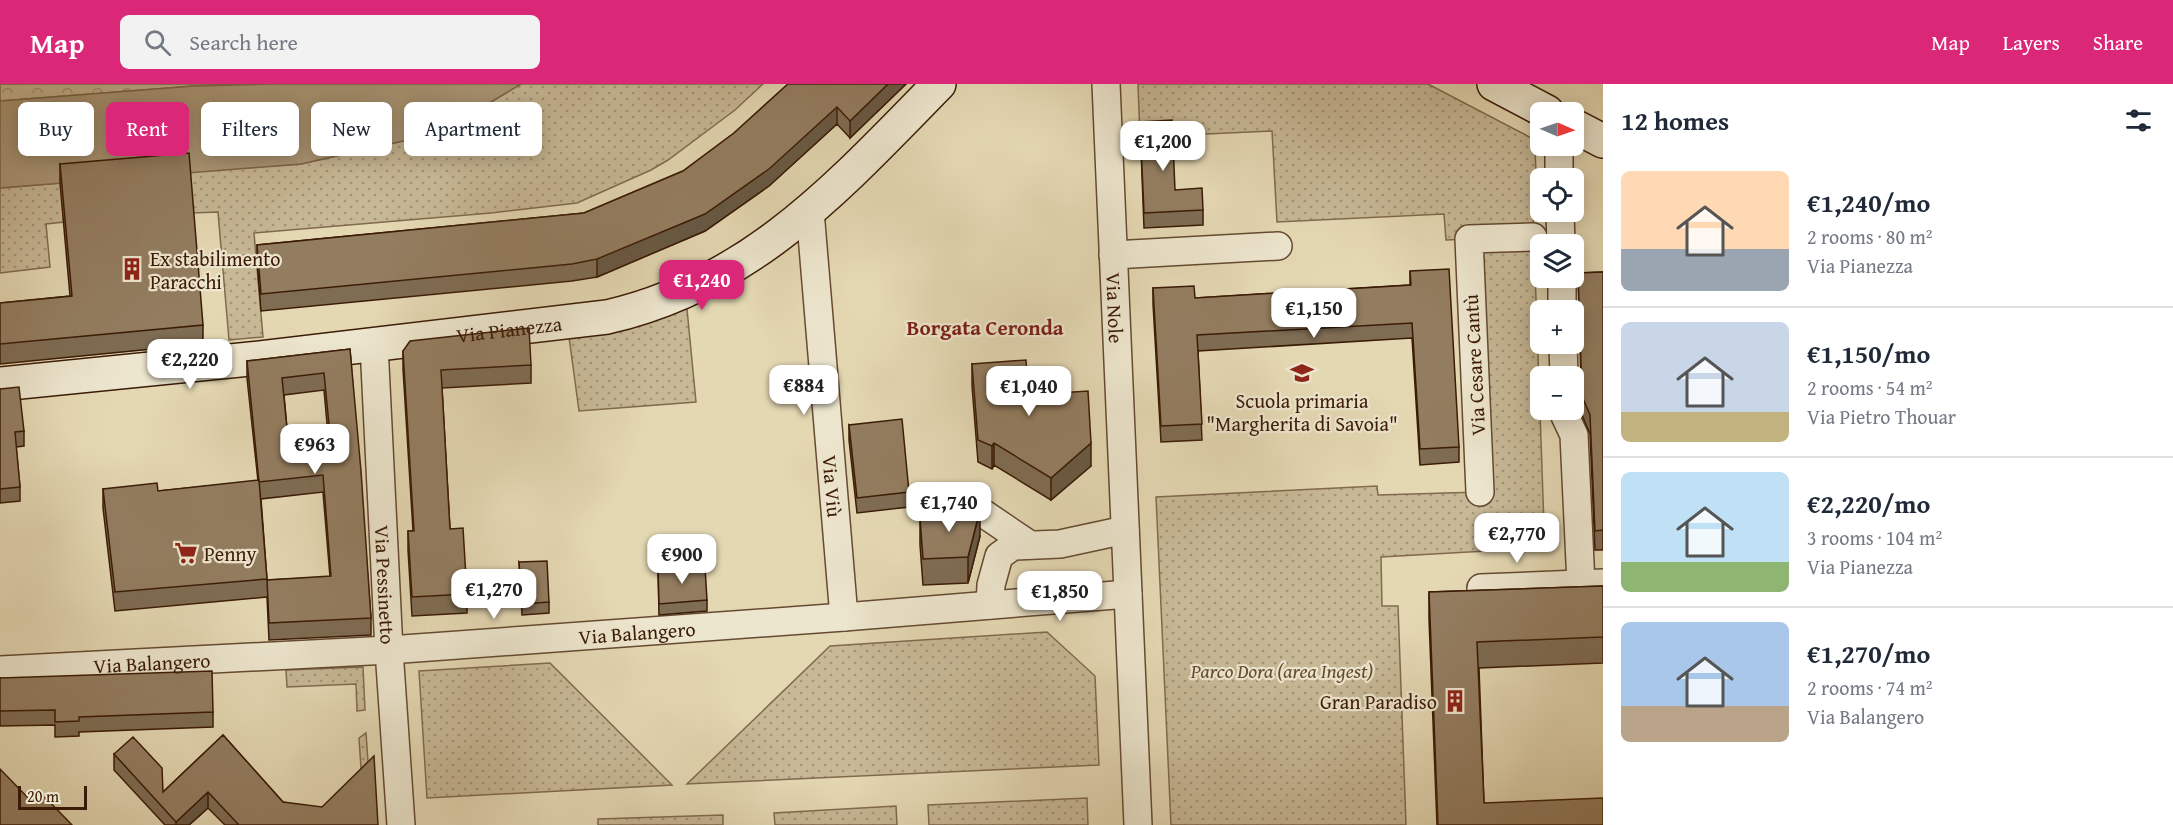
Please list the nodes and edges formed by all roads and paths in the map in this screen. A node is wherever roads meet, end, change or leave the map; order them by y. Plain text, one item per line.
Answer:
1 (939, 84) edge
2 (1106, 84) edge
3 (1494, 84) edge
4 (1530, 103) edge
5 (1584, 131) edge
6 (1603, 141) edge
7 (810, 211) junction
8 (1530, 237) edge
9 (1278, 246) dead end
10 (1113, 255) junction
11 (374, 345) junction
12 (0, 384) edge
13 (1567, 420) edge
14 (1480, 492) dead end
15 (971, 505) edge
16 (1125, 530) junction
17 (1030, 545) junction
18 (1592, 584) edge
19 (1128, 594) junction
20 (1482, 600) edge
21 (990, 605) junction
22 (844, 617) junction
23 (389, 650) junction
24 (0, 670) edge
25 (401, 825) edge
26 (1138, 825) edge

1 - 7 street, Via Pianezza
2 - 10 street, Via Nole
3 - 4 street
5 - 6 street
7 - 11 street, Via Pianezza
7 - 22 street, Via Viù
8 - 14 street, Via Cesare Cantù
9 - 10 street
10 - 16 street, Via Nole
11 - 12 street, Via Pianezza
11 - 23 street, Via Pessinetto
13 - 18 street
15 - 17 street
16 - 17 street
16 - 19 street, Via Nole
17 - 21 street
18 - 20 street
19 - 21 street, Via Balangero
19 - 26 street, Via Nole
21 - 22 street, Via Balangero
22 - 23 street, Via Balangero
23 - 24 street, Via Balangero
23 - 25 street, Via Pessinetto

